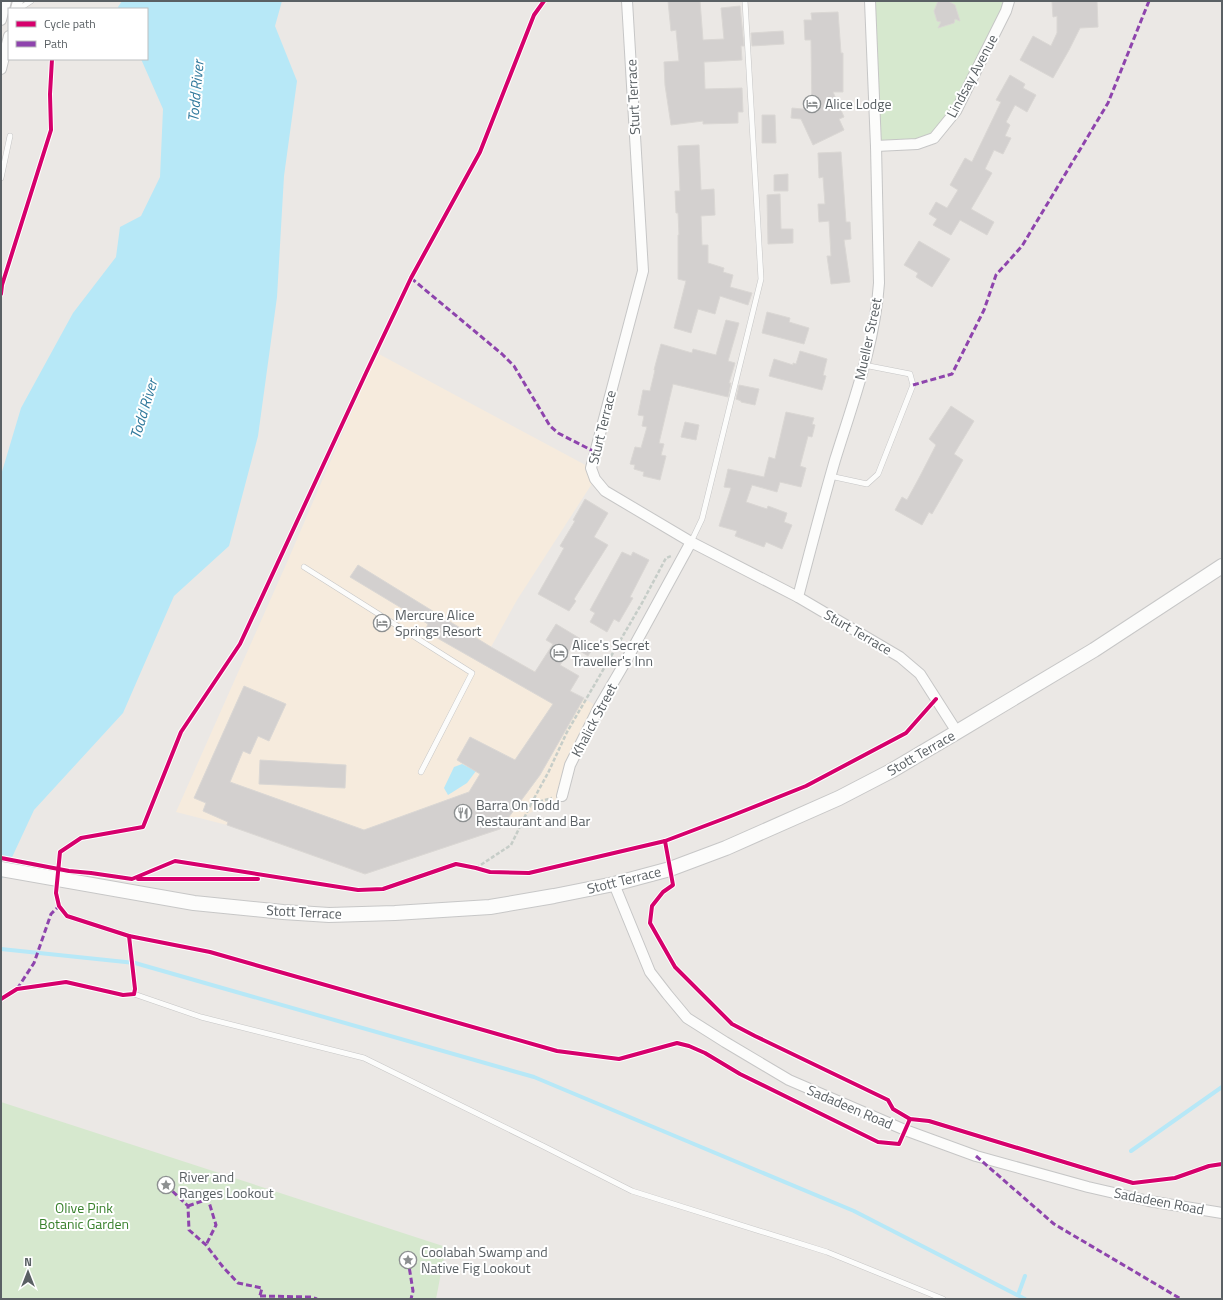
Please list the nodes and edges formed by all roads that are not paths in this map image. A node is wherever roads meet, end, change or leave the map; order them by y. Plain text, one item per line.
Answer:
1 (6, 1) edge
2 (31, 1) edge
3 (627, 1) edge
4 (745, 1) edge
5 (870, 1) edge
6 (1009, 1) edge
7 (20, 8) edge
8 (1, 20) edge
9 (8, 40) edge
10 (1, 69) edge
11 (10, 136) dead end
12 (876, 146) junction
13 (2, 164) edge
14 (1, 178) edge
15 (864, 365) junction
16 (830, 476) junction
17 (692, 542) junction
18 (1222, 566) edge
19 (304, 567) dead end
20 (798, 597) junction
21 (957, 732) junction
22 (420, 772) dead end
23 (562, 796) road end
24 (1, 869) edge
25 (614, 884) junction
26 (134, 994) dead end
27 (1222, 1213) edge
28 (943, 1299) edge

1 - 8 street
2 - 7 lane
3 - 17 street, Sturt Terrace
4 - 17 lane
5 - 12 street, Mueller Street
6 - 12 street, Lindsay Avenue
9 - 10 street
11 - 13 lane
12 - 15 street, Mueller Street
13 - 14 lane
15 - 16 street, Mueller Street
15 - 16 lane
16 - 20 street, Mueller Street
17 - 20 street, Sturt Terrace
17 - 23 street, Khalick Street
18 - 21 main road, Stott Terrace
19 - 22 lane
20 - 21 street, Sturt Terrace
21 - 25 main road, Stott Terrace
24 - 25 main road, Stott Terrace
25 - 27 street, Sadadeen Road
26 - 28 lane

